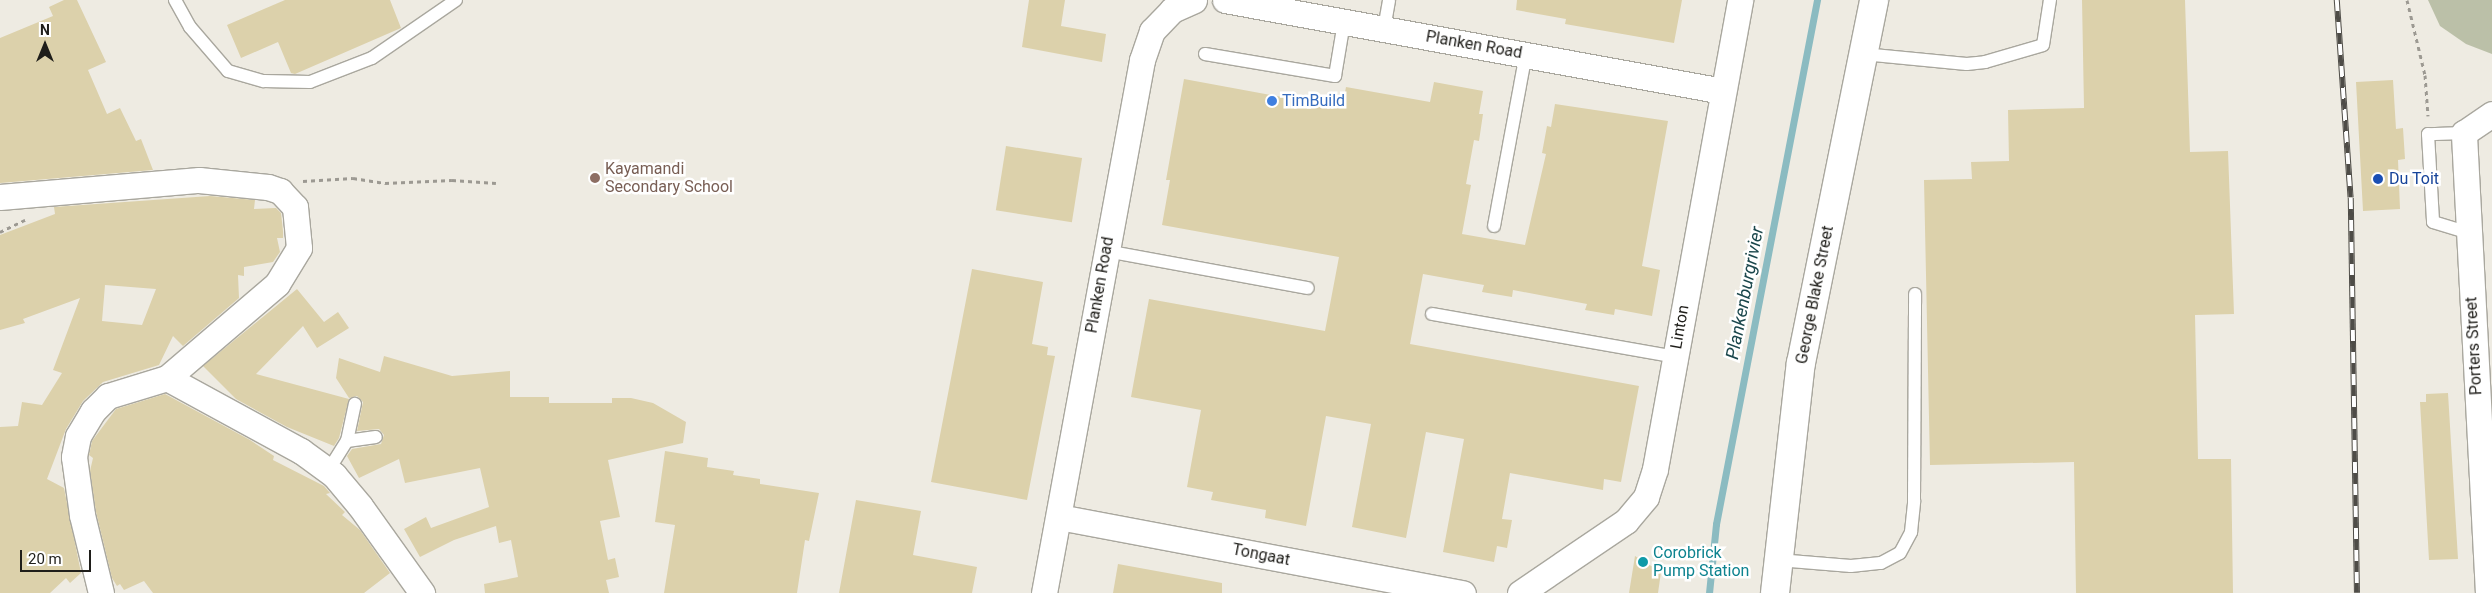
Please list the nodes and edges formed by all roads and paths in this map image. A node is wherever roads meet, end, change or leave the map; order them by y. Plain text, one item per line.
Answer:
1 (175, 0) edge
2 (456, 0) edge
3 (1194, 0) edge
4 (1225, 0) edge
5 (1389, 0) edge
6 (1740, 0) edge
7 (1874, 0) edge
8 (2050, 0) edge
9 (2407, 0) edge
10 (1344, 22) junction
11 (1384, 29) junction
12 (1205, 54) dead end
13 (1526, 54) junction
14 (1863, 54) junction
15 (1723, 90) junction
16 (2427, 93) dead end
17 (2492, 114) edge
18 (2464, 133) junction
19 (496, 183) dead end
20 (280, 191) junction
21 (0, 197) edge
22 (1494, 226) dead end
23 (2468, 233) junction
24 (1106, 251) junction
25 (1308, 288) dead end
26 (1915, 294) dead end
27 (1432, 314) dead end
28 (1675, 357) junction
29 (167, 378) junction
30 (355, 404) dead end
31 (376, 437) dead end
32 (347, 441) junction
33 (328, 471) junction
34 (1058, 517) junction
35 (1778, 560) junction
36 (101, 593) edge
37 (422, 593) edge
38 (1044, 593) edge
39 (1463, 593) edge
40 (1520, 593) edge
41 (1775, 593) edge
42 (2488, 593) edge

1 - 2 lane
3 - 24 street, Planken Road
4 - 10 street, Planken Road
5 - 11 lane
6 - 15 street, Linton
7 - 14 street, George Blake Street
8 - 14 lane
9 - 16 path
10 - 11 street, Planken Road
10 - 12 lane
11 - 13 street, Planken Road
13 - 15 street, Planken Road
13 - 22 lane
14 - 35 street, George Blake Street
15 - 28 street, Linton
17 - 18 street
18 - 23 street, Porters Street
18 - 23 lane
19 - 20 path
20 - 21 street
20 - 29 street
23 - 42 street, Porters Street
24 - 25 lane
24 - 34 street, Planken Road
26 - 35 lane
27 - 28 lane
28 - 40 street, Linton
29 - 33 street
29 - 36 street
30 - 32 lane
31 - 32 lane
32 - 33 lane
33 - 37 street
34 - 38 street, Planken Road
34 - 39 street, Tongaat
35 - 41 street, George Blake Street

